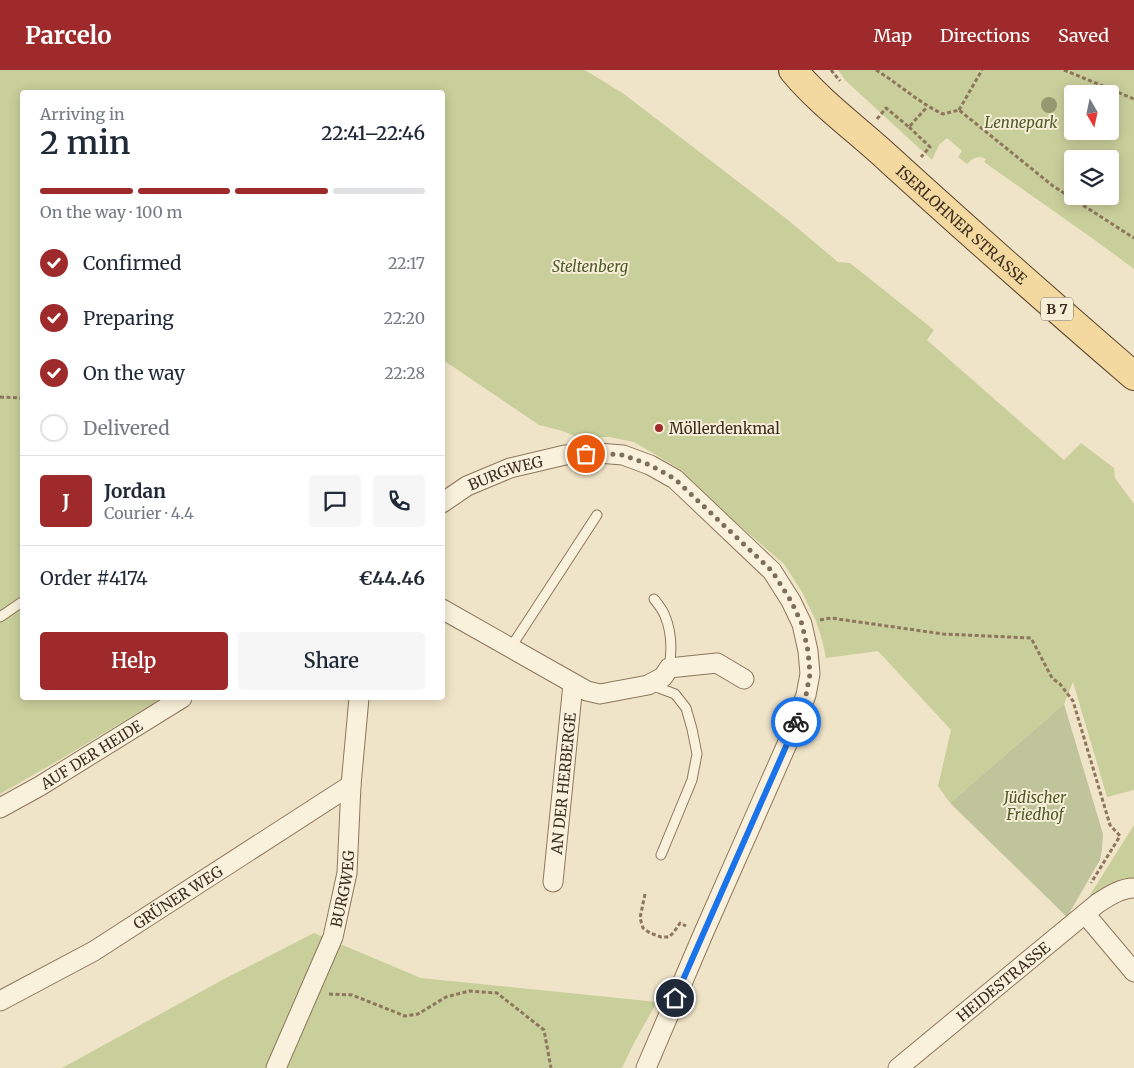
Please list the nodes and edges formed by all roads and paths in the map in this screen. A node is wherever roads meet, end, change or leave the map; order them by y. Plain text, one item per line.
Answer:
1 (793, 70) edge
2 (876, 70) edge
3 (982, 70) edge
4 (1064, 70) edge
5 (1134, 99) edge
6 (928, 107) junction
7 (959, 110) junction
8 (877, 120) dead end
9 (909, 128) junction
10 (920, 157) dead end
11 (1134, 238) edge
12 (1134, 376) edge
13 (0, 397) edge
14 (20, 398) edge
15 (445, 501) edge
16 (597, 515) dead end
17 (654, 598) dead end
18 (20, 603) edge
19 (445, 611) edge
20 (0, 617) edge
21 (802, 624) junction
22 (511, 647) junction
23 (669, 668) junction
24 (744, 679) dead end
25 (573, 684) junction
26 (648, 685) junction
27 (179, 700) edge
28 (359, 700) edge
29 (351, 785) junction
30 (0, 808) edge
31 (661, 855) dead end
32 (553, 882) dead end
33 (1090, 886) dead end
34 (1134, 888) edge
35 (645, 894) dead end
36 (1086, 915) junction
37 (704, 932) junction
38 (1134, 972) edge
39 (307, 997) junction
40 (0, 1001) edge
41 (907, 1063) edge
42 (276, 1068) edge
43 (551, 1068) edge
44 (646, 1068) edge

1 - 12 main road, ISERLOHNER STRASSE / B 7
2 - 6 path
3 - 7 path
4 - 5 path
6 - 7 path
6 - 9 path
7 - 11 path
8 - 9 path
9 - 10 path
13 - 14 path
15 - 21 street, BURGWEG
16 - 22 lane
17 - 23 lane
18 - 20 lane
19 - 22 street
21 - 33 path
21 - 37 street, BURGWEG
22 - 25 street
23 - 24 street
23 - 26 street
25 - 26 street
25 - 32 street, AN DER HERBERGE
26 - 31 lane
27 - 30 street, AUF DER HEIDE
28 - 29 street, BURGWEG
29 - 39 street, BURGWEG
29 - 40 street, GRÜNER WEG
34 - 36 street, HEIDESTRASSE
35 - 37 path
36 - 38 street
36 - 41 street, HEIDESTRASSE
37 - 44 street, BURGWEG
39 - 42 street, BURGWEG
39 - 43 path

